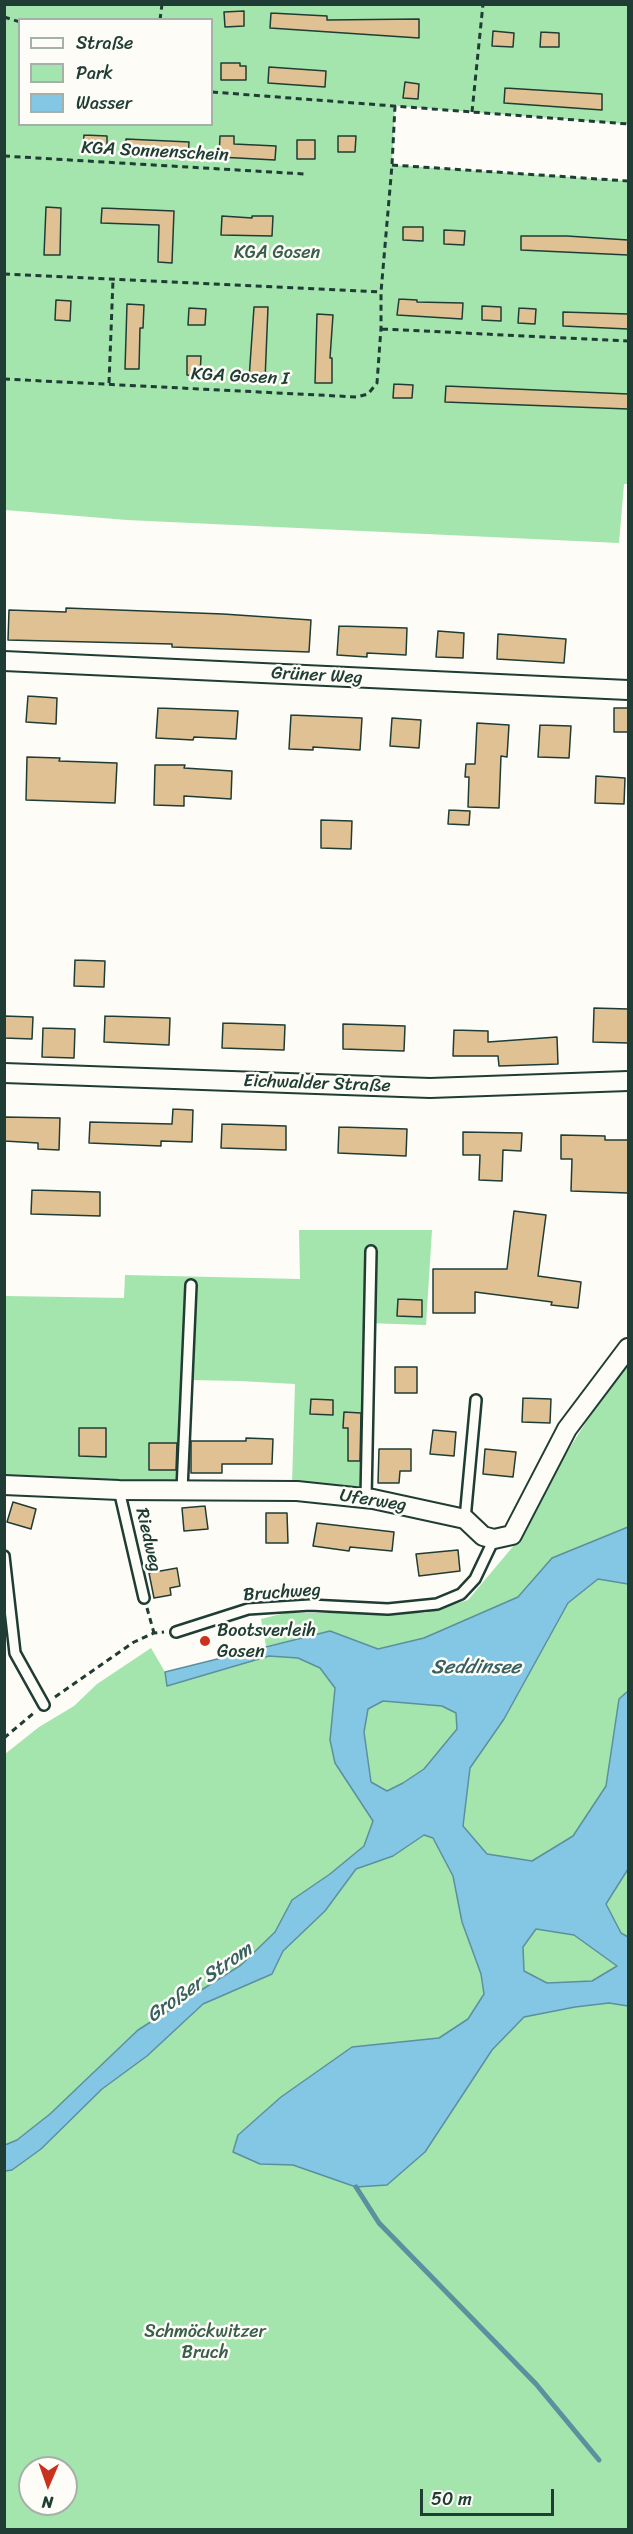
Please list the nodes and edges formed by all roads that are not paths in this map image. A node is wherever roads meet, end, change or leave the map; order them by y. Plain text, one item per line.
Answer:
1 (4, 661) edge
2 (628, 690) edge
3 (4, 1073) edge
4 (628, 1081) edge
5 (371, 1251) dead end
6 (190, 1285) dead end
7 (628, 1348) edge
8 (476, 1400) dead end
9 (4, 1485) edge
10 (119, 1490) junction
11 (182, 1490) junction
12 (366, 1498) junction
13 (465, 1519) junction
14 (494, 1539) junction
15 (4, 1556) edge
16 (144, 1598) road end
17 (176, 1632) road end
18 (44, 1705) road end

1 - 2 street, Grüner Weg
3 - 4 street, Eichwalder Straße
5 - 12 lane
6 - 11 lane
7 - 14 street
8 - 13 lane
9 - 10 street, Uferweg
10 - 11 street, Uferweg
10 - 16 lane, Riedweg
11 - 12 street, Uferweg
12 - 13 street, Uferweg
13 - 14 street, Uferweg
14 - 17 lane, Bruchweg
15 - 18 lane

